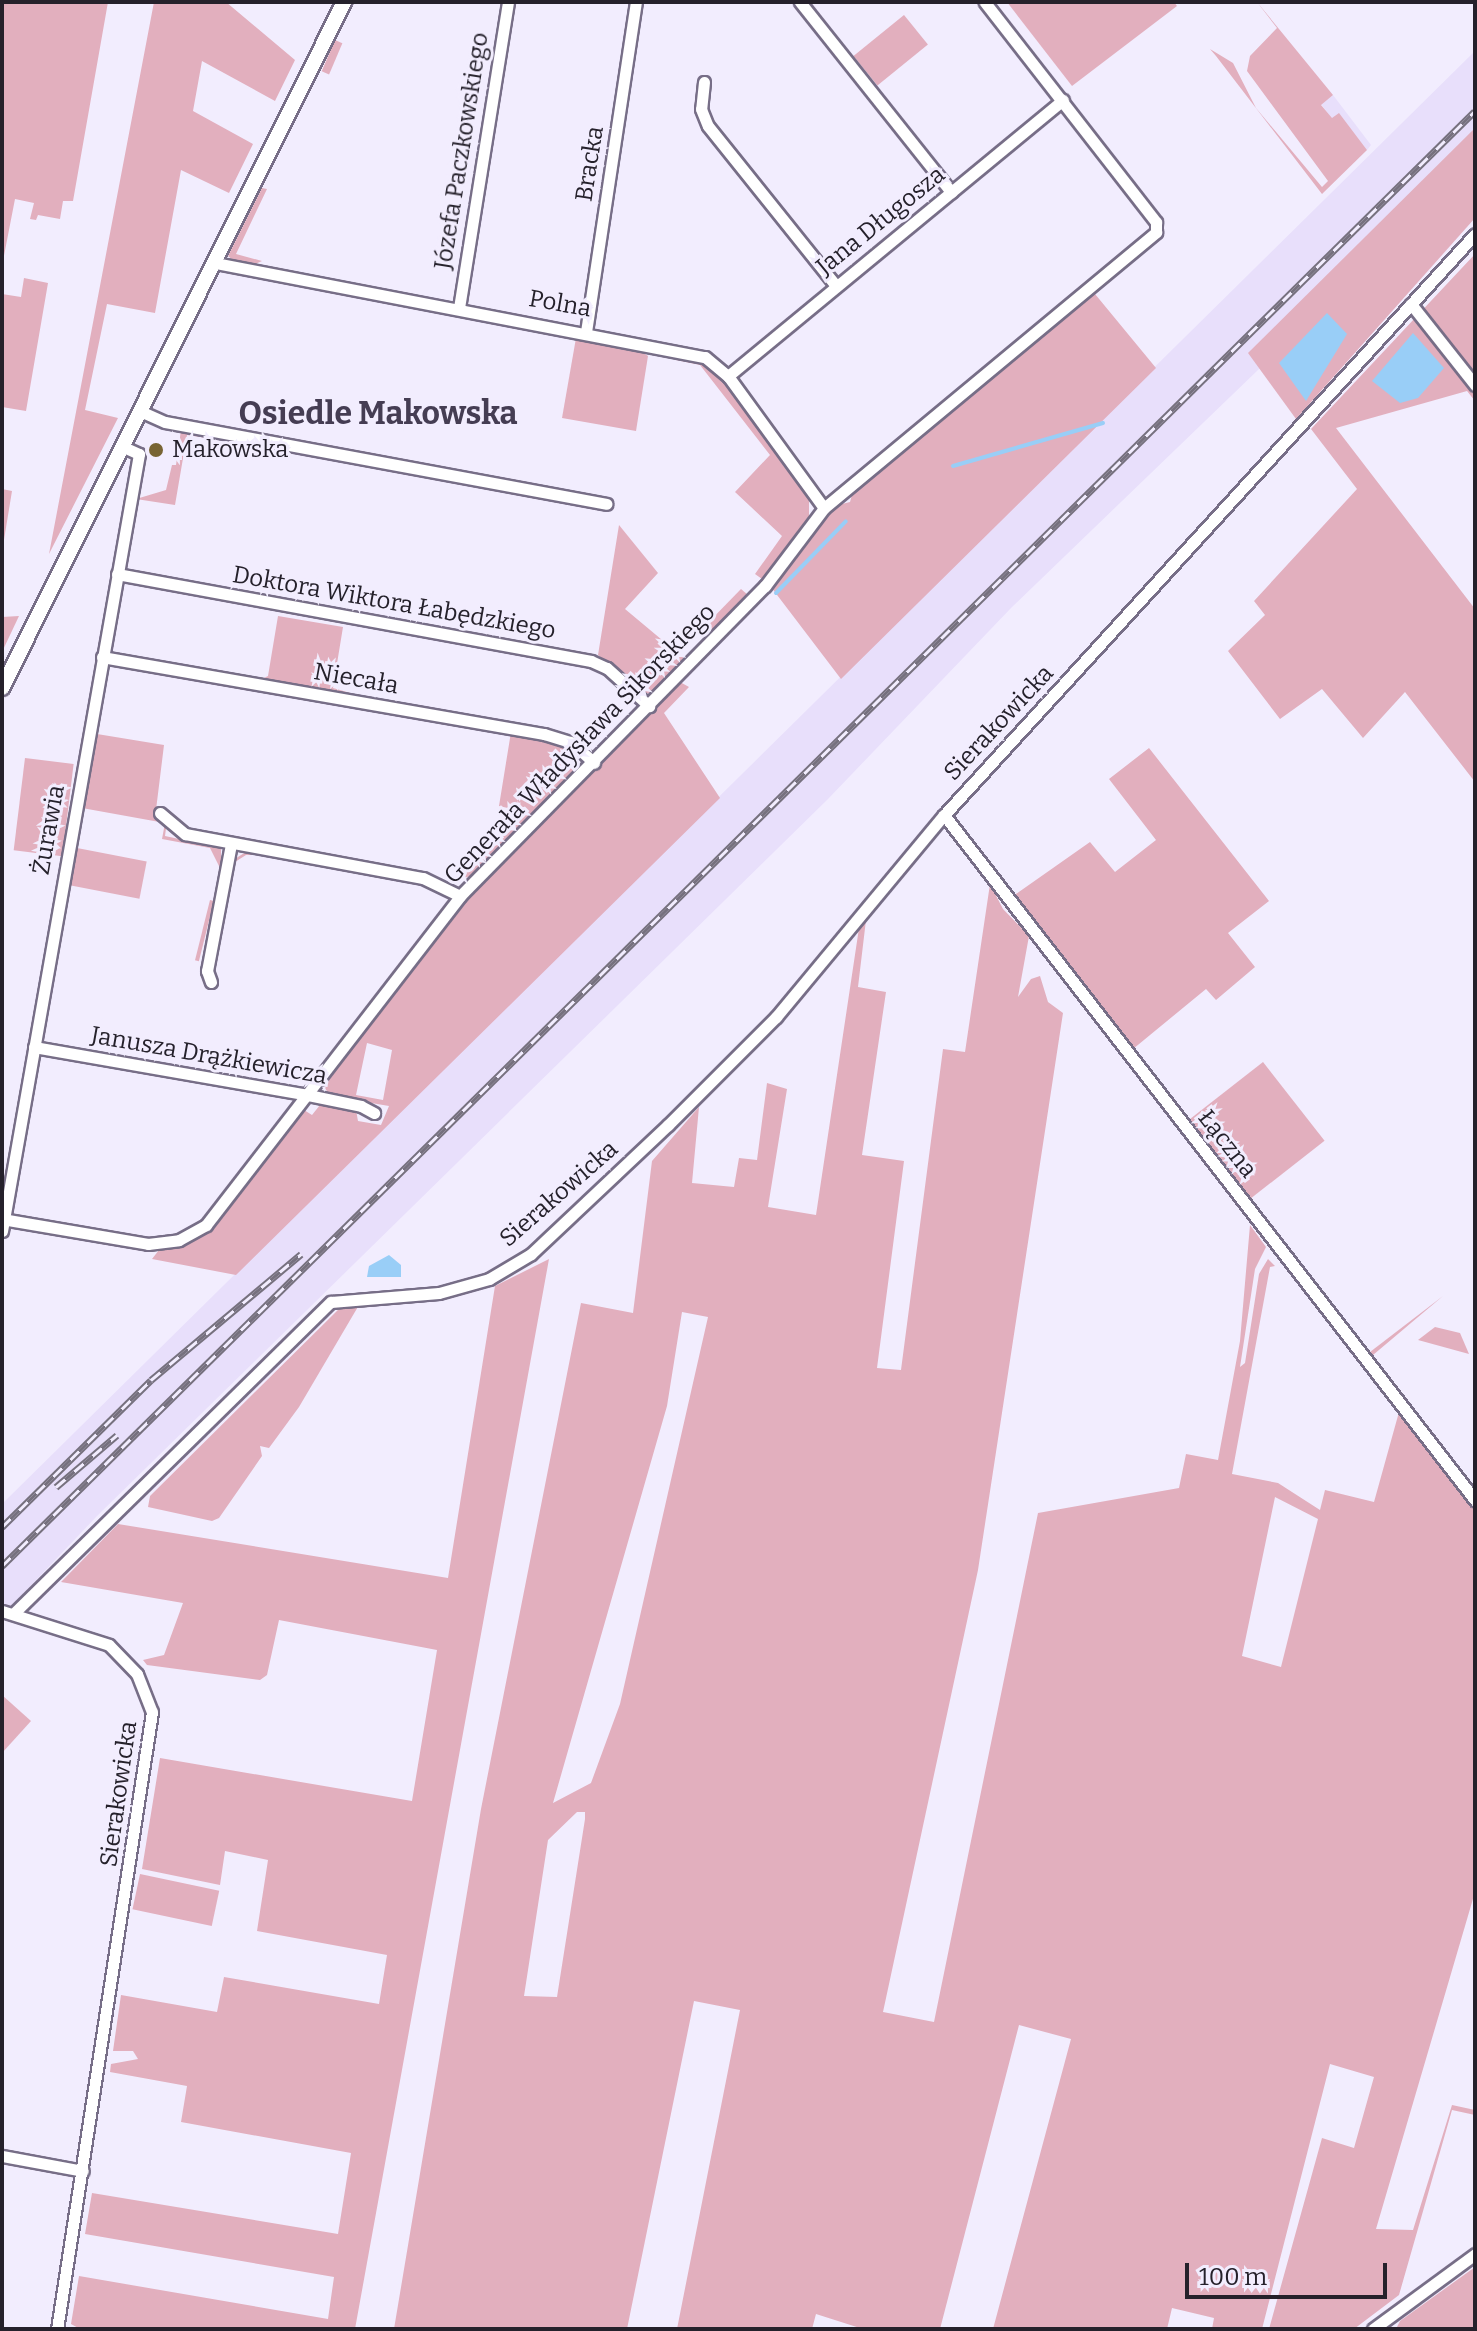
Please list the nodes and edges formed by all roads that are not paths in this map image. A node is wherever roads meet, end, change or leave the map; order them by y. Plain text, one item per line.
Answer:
1 (344, 2) edge
2 (508, 2) edge
3 (636, 2) edge
4 (800, 2) edge
5 (985, 2) edge
6 (704, 82) dead end
7 (1063, 100) junction
8 (951, 192) junction
9 (1475, 234) edge
10 (215, 263) junction
11 (836, 286) junction
12 (1411, 304) junction
13 (459, 308) junction
14 (586, 332) junction
15 (728, 376) junction
16 (1475, 385) edge
17 (140, 411) junction
18 (123, 447) junction
19 (606, 504) dead end
20 (824, 508) junction
21 (117, 574) junction
22 (102, 657) junction
23 (2, 688) edge
24 (649, 706) junction
25 (594, 763) junction
26 (160, 813) dead end
27 (944, 815) junction
28 (231, 844) junction
29 (460, 896) junction
30 (211, 982) dead end
31 (34, 1047) junction
32 (308, 1095) junction
33 (374, 1113) dead end
34 (3, 1223) edge
35 (1475, 1500) edge
36 (8, 1612) edge
37 (2, 2156) edge
38 (83, 2171) junction
39 (1475, 2254) edge
40 (1376, 2328) edge
41 (57, 2329) edge

1 - 10 street
2 - 13 street, Józefa Paczkowskiego
3 - 14 street, Bracka
4 - 8 street
5 - 7 street
6 - 11 street
7 - 8 street, Jana Długosza
7 - 20 street, Generała Władysława Sikorskiego
8 - 11 street, Jana Długosza
9 - 12 street, Sierakowicka
10 - 13 street, Polna
10 - 17 street
11 - 15 street, Jana Długosza
12 - 16 street
12 - 27 street, Sierakowicka
13 - 14 street, Polna
14 - 15 street, Polna
15 - 20 street, Polna
17 - 18 street
17 - 19 street
18 - 21 street, Żurawia
18 - 23 street
20 - 24 street, Generała Władysława Sikorskiego
21 - 22 street, Żurawia
21 - 24 street, Doktora Wiktora Łabędzkiego
22 - 25 street, Niecała
22 - 31 street, Żurawia
24 - 25 street, Generała Władysława Sikorskiego
25 - 29 street, Generała Władysława Sikorskiego
26 - 28 street
27 - 35 street, Łączna
27 - 36 street, Sierakowicka
28 - 29 street
28 - 30 street
29 - 32 street, Generała Władysława Sikorskiego
31 - 32 street, Janusza Drążkiewicza
31 - 34 street, Żurawia
32 - 33 street, Janusza Drążkiewicza
32 - 34 street, Generała Władysława Sikorskiego
36 - 38 street, Sierakowicka
37 - 38 street
38 - 41 street, Sierakowicka
39 - 40 street

